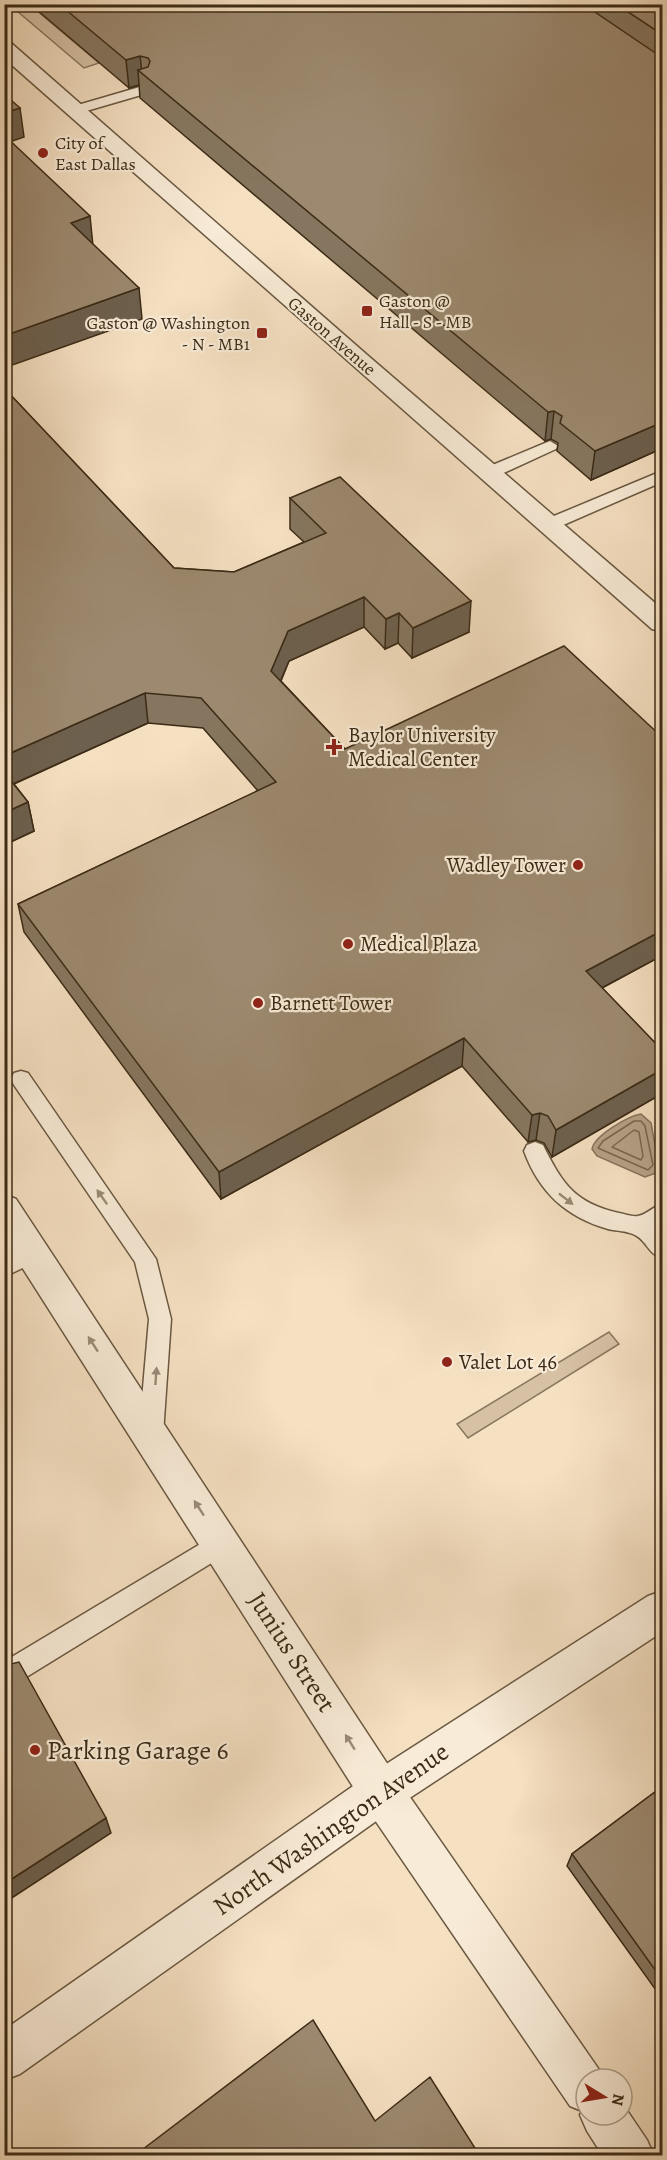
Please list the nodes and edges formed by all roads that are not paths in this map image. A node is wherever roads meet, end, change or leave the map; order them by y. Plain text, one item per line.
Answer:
1 (4, 47) edge
2 (143, 90) edge
3 (76, 110) junction
4 (550, 446) dead end
5 (489, 473) junction
6 (663, 476) edge
7 (548, 525) junction
8 (663, 623) edge
9 (21, 1079) dead end
10 (536, 1151) dead end
11 (4, 1209) edge
12 (663, 1213) edge
13 (641, 1226) junction
14 (663, 1249) edge
15 (19, 1259) edge
16 (151, 1434) junction
17 (222, 1544) junction
18 (663, 1610) edge
19 (19, 1667) edge
20 (381, 1792) junction
21 (4, 2058) edge
22 (574, 2073) edge
23 (611, 2127) edge
24 (631, 2156) edge

1 - 3 street, Gaston Avenue
2 - 3 lane
3 - 5 street, Gaston Avenue
4 - 5 lane
5 - 7 street, Gaston Avenue
6 - 7 lane
7 - 8 street, Gaston Avenue
16 -> 9 lane
10 -> 13 lane
11 - 15 street, Junius Street
12 - 13 lane
13 - 14 lane
16 -> 15 street, Junius Street
17 -> 16 street, Junius Street
17 - 19 lane
20 -> 17 street, Junius Street
18 - 20 street, North Washington Avenue
20 - 21 street, North Washington Avenue
20 - 22 street, Junius Street
23 - 24 street

